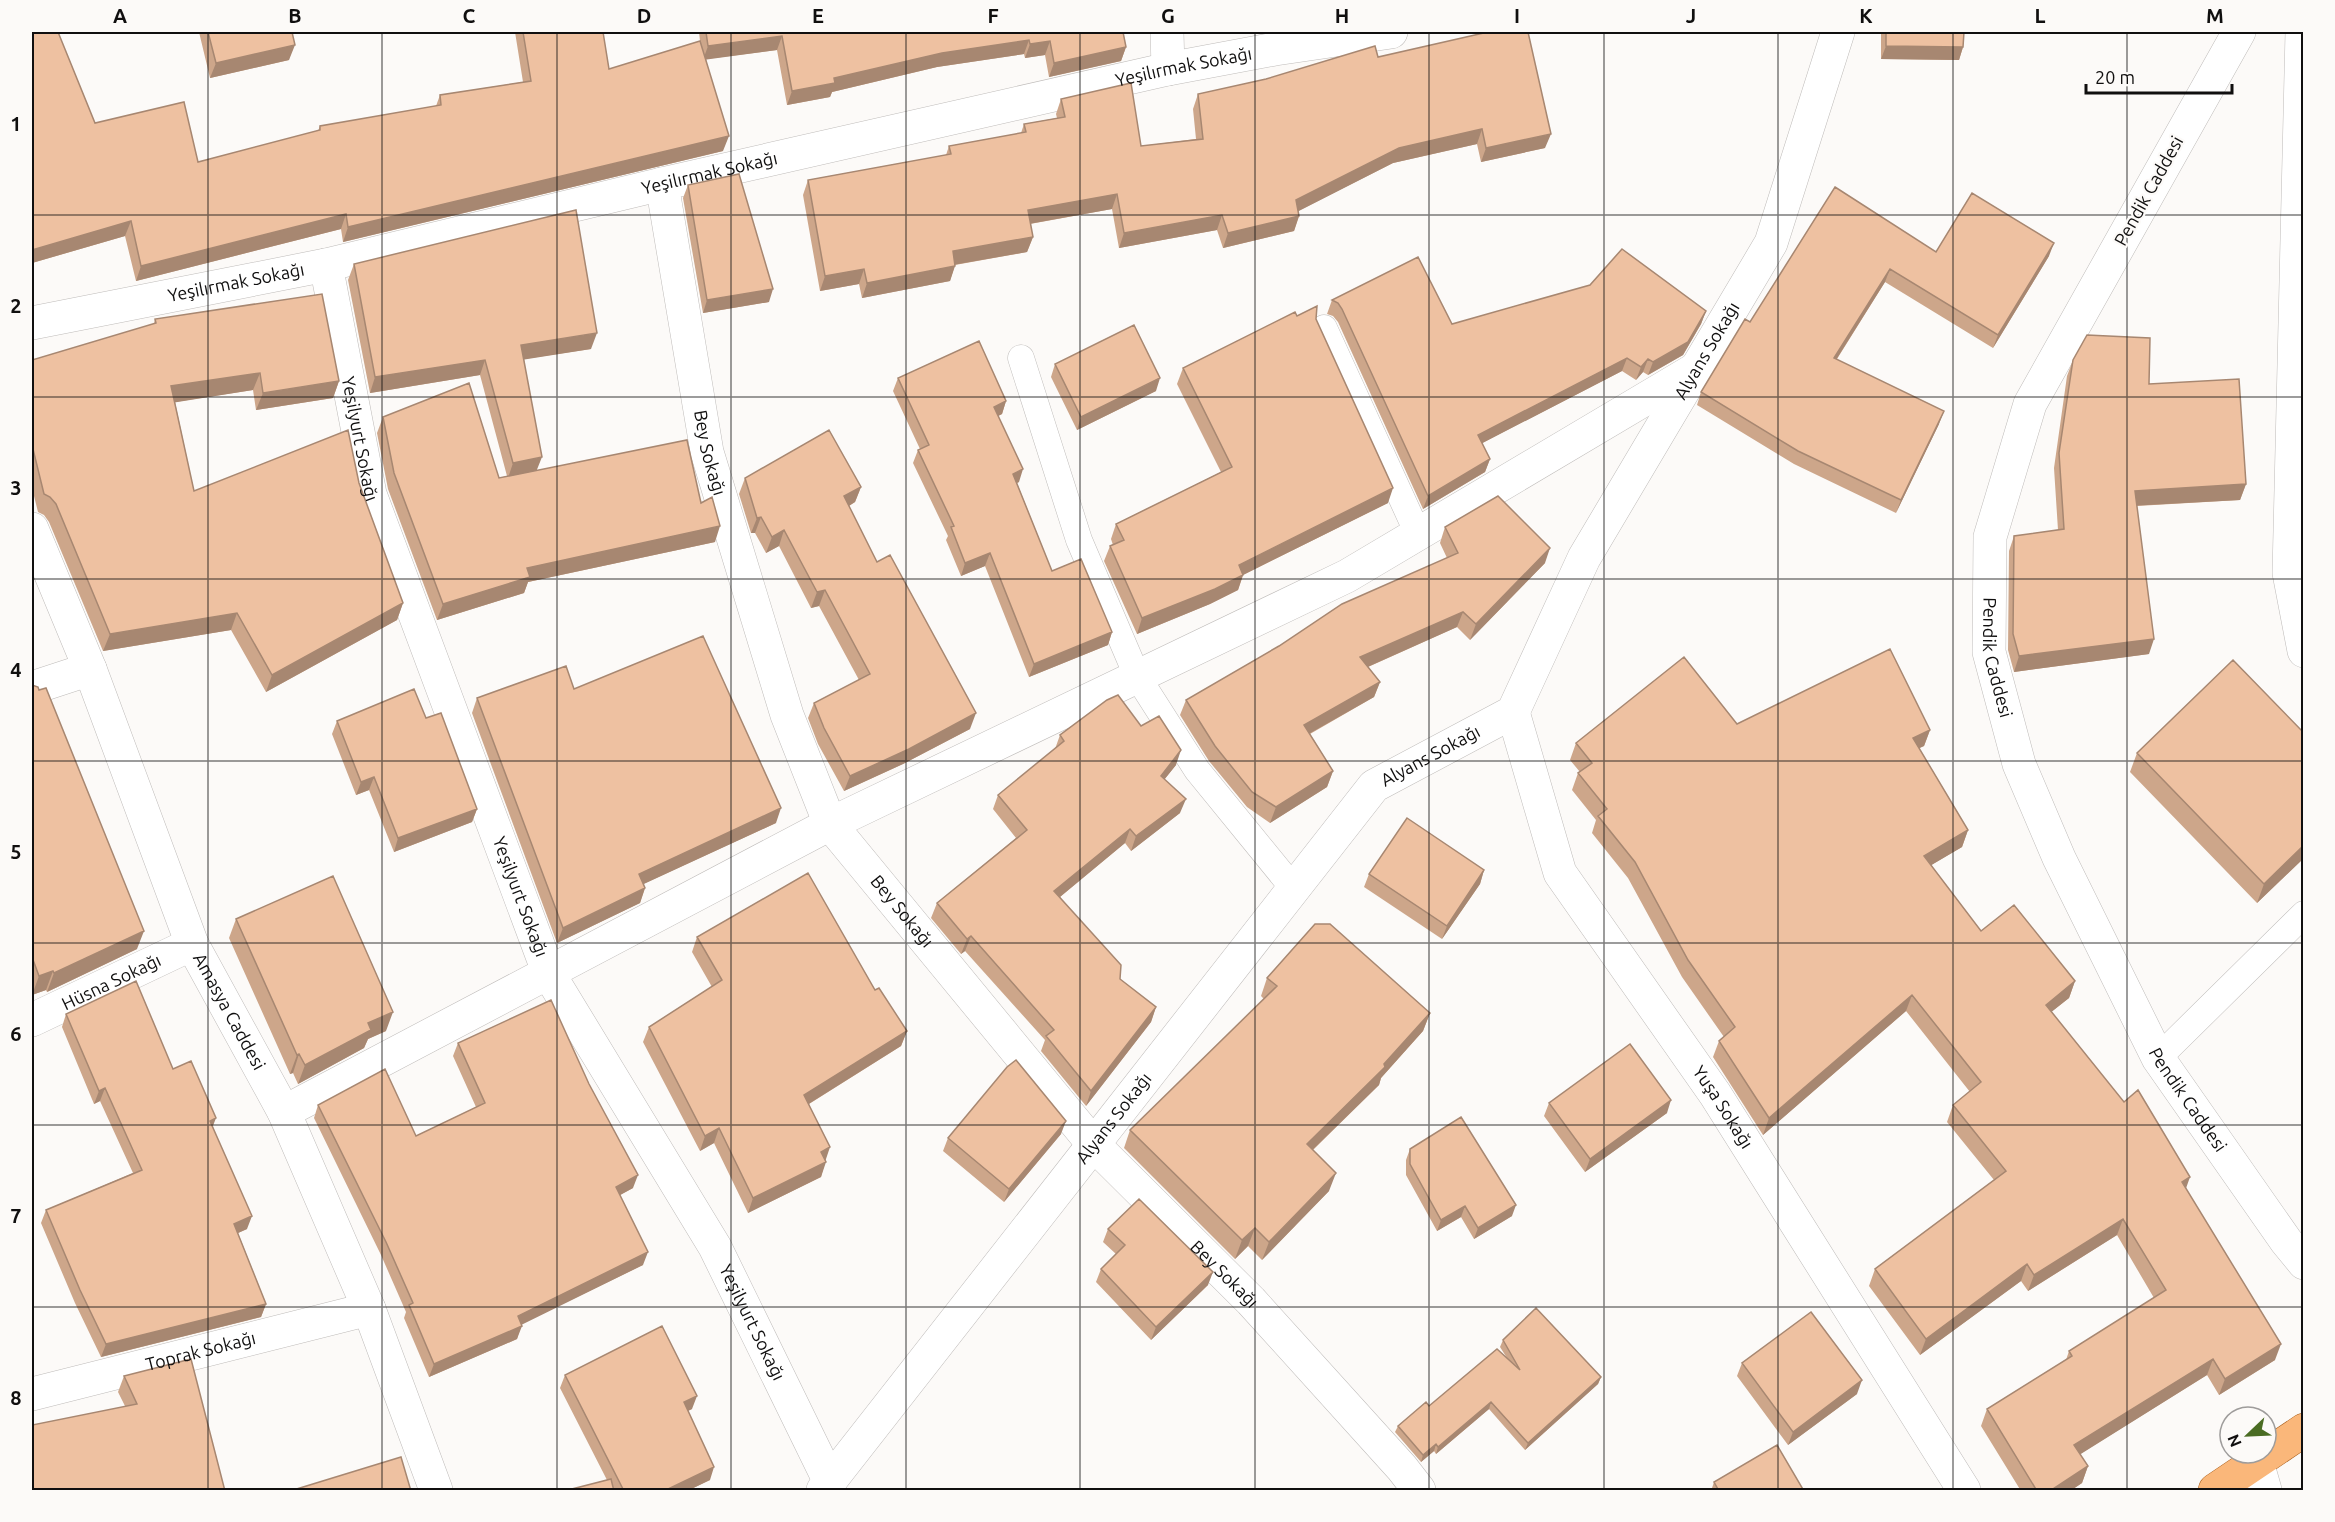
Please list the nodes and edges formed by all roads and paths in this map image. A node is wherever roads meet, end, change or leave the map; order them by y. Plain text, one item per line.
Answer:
1 (1167, 32) edge
2 (1391, 32) edge
3 (1838, 32) edge
4 (2239, 32) edge
5 (2302, 32) edge
6 (1168, 69) junction
7 (662, 184) junction
8 (326, 265) junction
9 (32, 323) edge
10 (1324, 328) dead end
11 (1022, 358) dead end
12 (1698, 367) junction
13 (32, 529) edge
14 (1418, 534) junction
15 (2304, 651) edge
16 (90, 669) junction
17 (1137, 676) junction
18 (32, 688) edge
19 (1513, 712) junction
20 (830, 824) junction
21 (1293, 889) junction
22 (2304, 914) edge
23 (192, 944) junction
24 (549, 974) junction
25 (32, 1020) edge
26 (2158, 1058) junction
27 (284, 1112) junction
28 (1094, 1144) junction
29 (2304, 1263) edge
30 (369, 1309) junction
31 (32, 1394) edge
32 (2304, 1430) edge
33 (2261, 1476) edge
34 (831, 1488) edge
35 (436, 1491) edge
36 (1419, 1491) edge
37 (1964, 1491) edge
38 (2215, 1491) edge

1 - 6 street
2 - 6 street, Yeşilırmak Sokağı
3 - 12 street, Alyans Sokağı
4 - 26 street, Pendik Caddesi
5 - 15 street
6 - 7 street, Yeşilırmak Sokağı
7 - 8 street, Yeşilırmak Sokağı
7 - 20 street, Bey Sokağı
8 - 9 street, Yeşilırmak Sokağı
8 - 24 street, Yeşilyurt Sokağı
10 - 14 lane
11 - 17 lane
12 - 14 street
12 - 19 street, Alyans Sokağı
13 - 16 street, Amasya Caddesi
14 - 17 street
16 - 18 street
16 - 23 street, Amasya Caddesi
17 - 20 street
17 - 21 lane
19 - 21 street, Alyans Sokağı
19 - 37 street, Yuşa Sokağı
20 - 24 street
20 - 28 street, Bey Sokağı
21 - 28 street, Alyans Sokağı
22 - 26 lane
23 - 25 street, Hüsna Sokağı
23 - 27 street, Amasya Caddesi
24 - 27 street
24 - 34 street, Yeşilyurt Sokağı
26 - 29 street, Pendik Caddesi
27 - 30 street, Amasya Caddesi
28 - 34 street, Alyans Sokağı
28 - 36 street, Bey Sokağı
30 - 31 street, Toprak Sokağı
30 - 35 street, Amasya Caddesi
32 - 33 main road
33 - 38 main road

